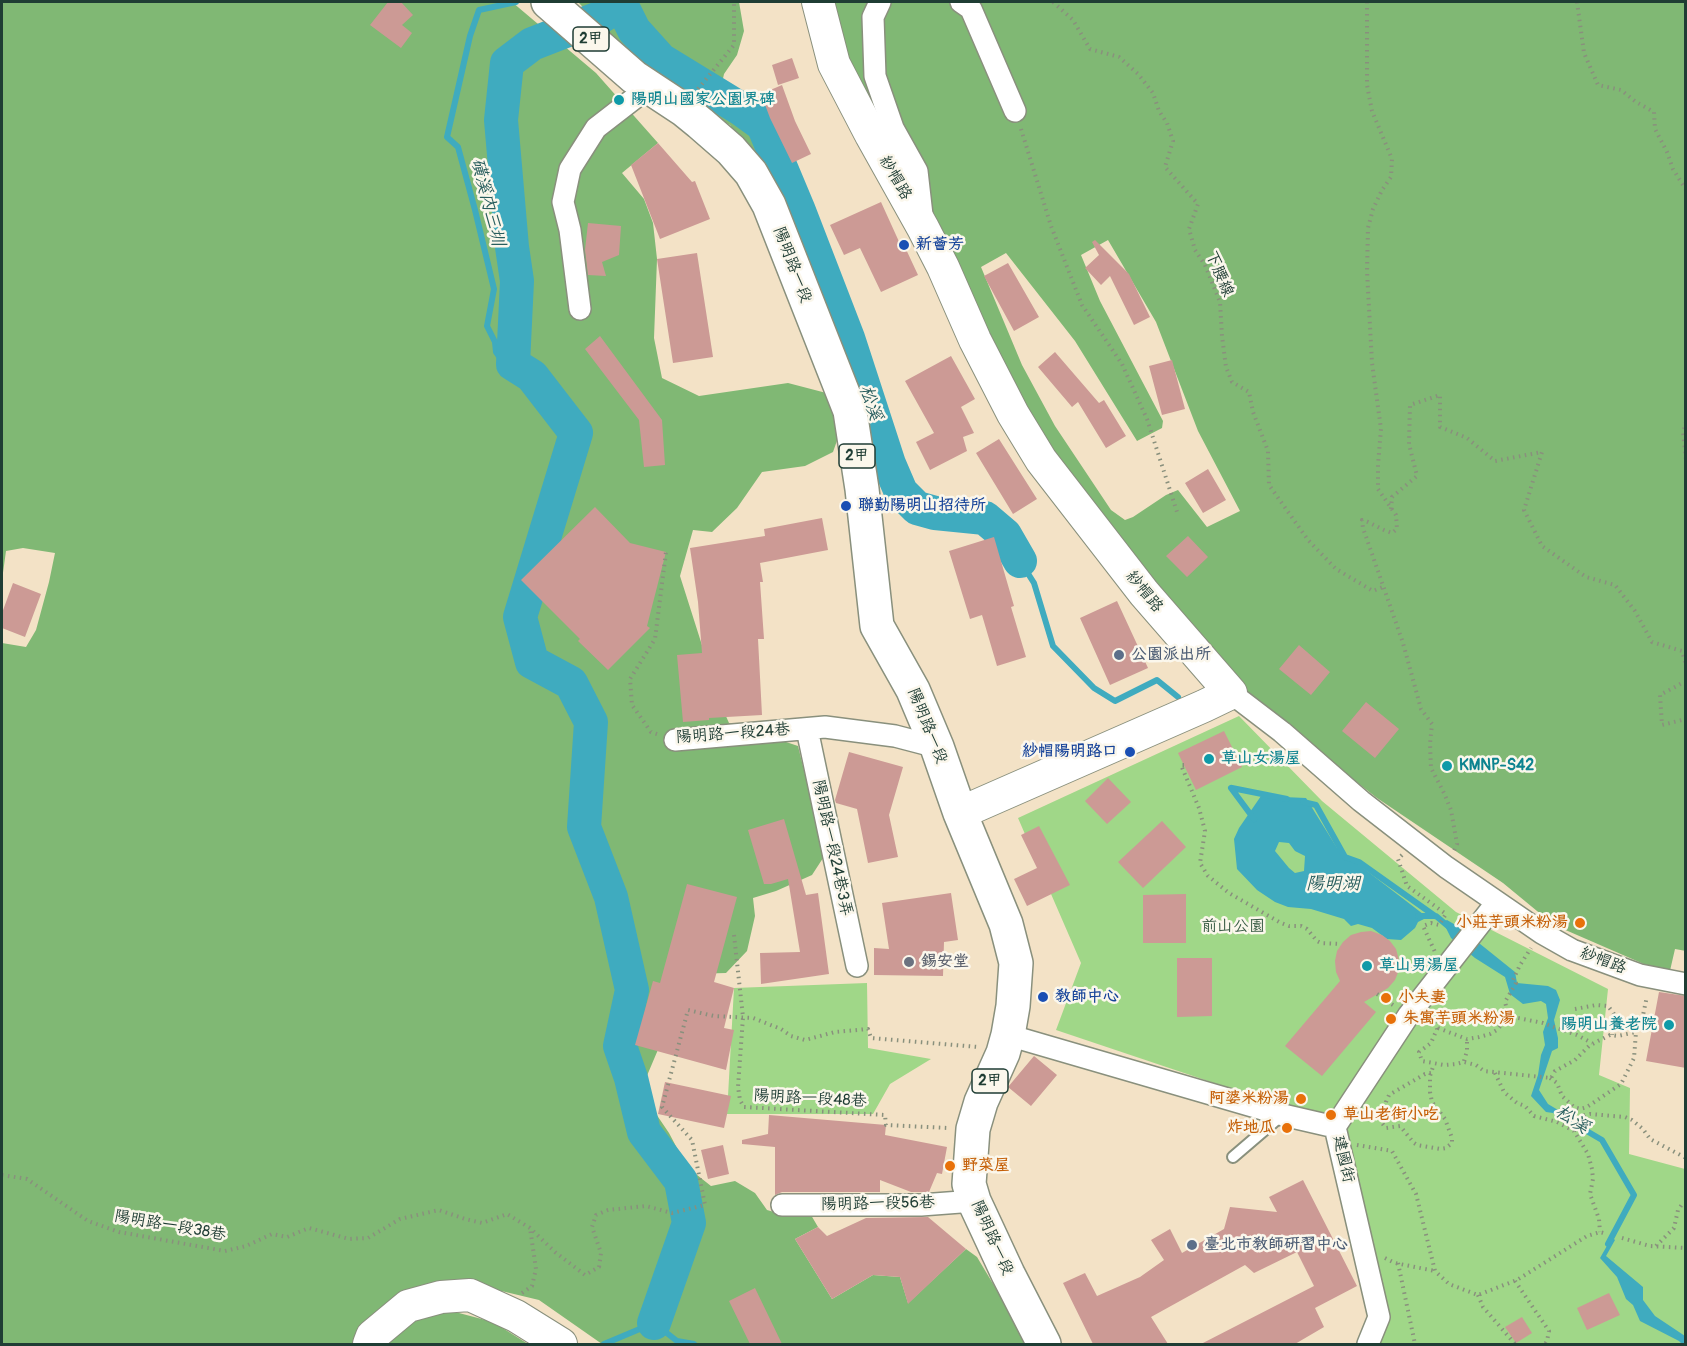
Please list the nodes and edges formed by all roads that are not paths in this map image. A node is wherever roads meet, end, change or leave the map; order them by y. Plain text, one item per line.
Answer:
1 (548, 2) edge
2 (818, 2) edge
3 (880, 2) edge
4 (961, 2) edge
5 (641, 82) junction
6 (1016, 111) road end
7 (923, 228) junction
8 (580, 309) dead end
9 (1231, 693) junction
10 (807, 729) junction
11 (675, 740) road end
12 (937, 747) junction
13 (960, 813) junction
14 (1497, 902) junction
15 (857, 966) dead end
16 (1686, 984) edge
17 (998, 1041) junction
18 (1283, 1115) junction
19 (1337, 1135) junction
20 (1233, 1157) dead end
21 (974, 1201) junction
22 (782, 1205) dead end
23 (369, 1344) edge
24 (561, 1344) edge
25 (1044, 1344) edge
26 (1368, 1344) edge

1 - 5 main road, 2甲
2 - 7 street, 紗帽路
3 - 7 street
4 - 6 street
5 - 8 street
5 - 12 main road, 陽明路一段 / 2甲
7 - 9 street, 紗帽路
9 - 13 street
9 - 14 street, 紗帽路
10 - 11 street, 陽明路一段24巷
10 - 12 street, 陽明路一段24巷
10 - 15 street, 陽明路一段24巷3弄
12 - 13 main road, 陽明路一段 / 2甲
13 - 17 main road, 陽明路一段 / 2甲
14 - 16 street, 紗帽路
14 - 19 street
17 - 18 street, 建國街
17 - 21 main road, 陽明路一段 / 2甲
18 - 19 street, 建國街
18 - 20 lane
19 - 26 street, 建國街
21 - 22 street, 陽明路一段56巷
21 - 25 main road, 陽明路一段 / 2甲
23 - 24 street

